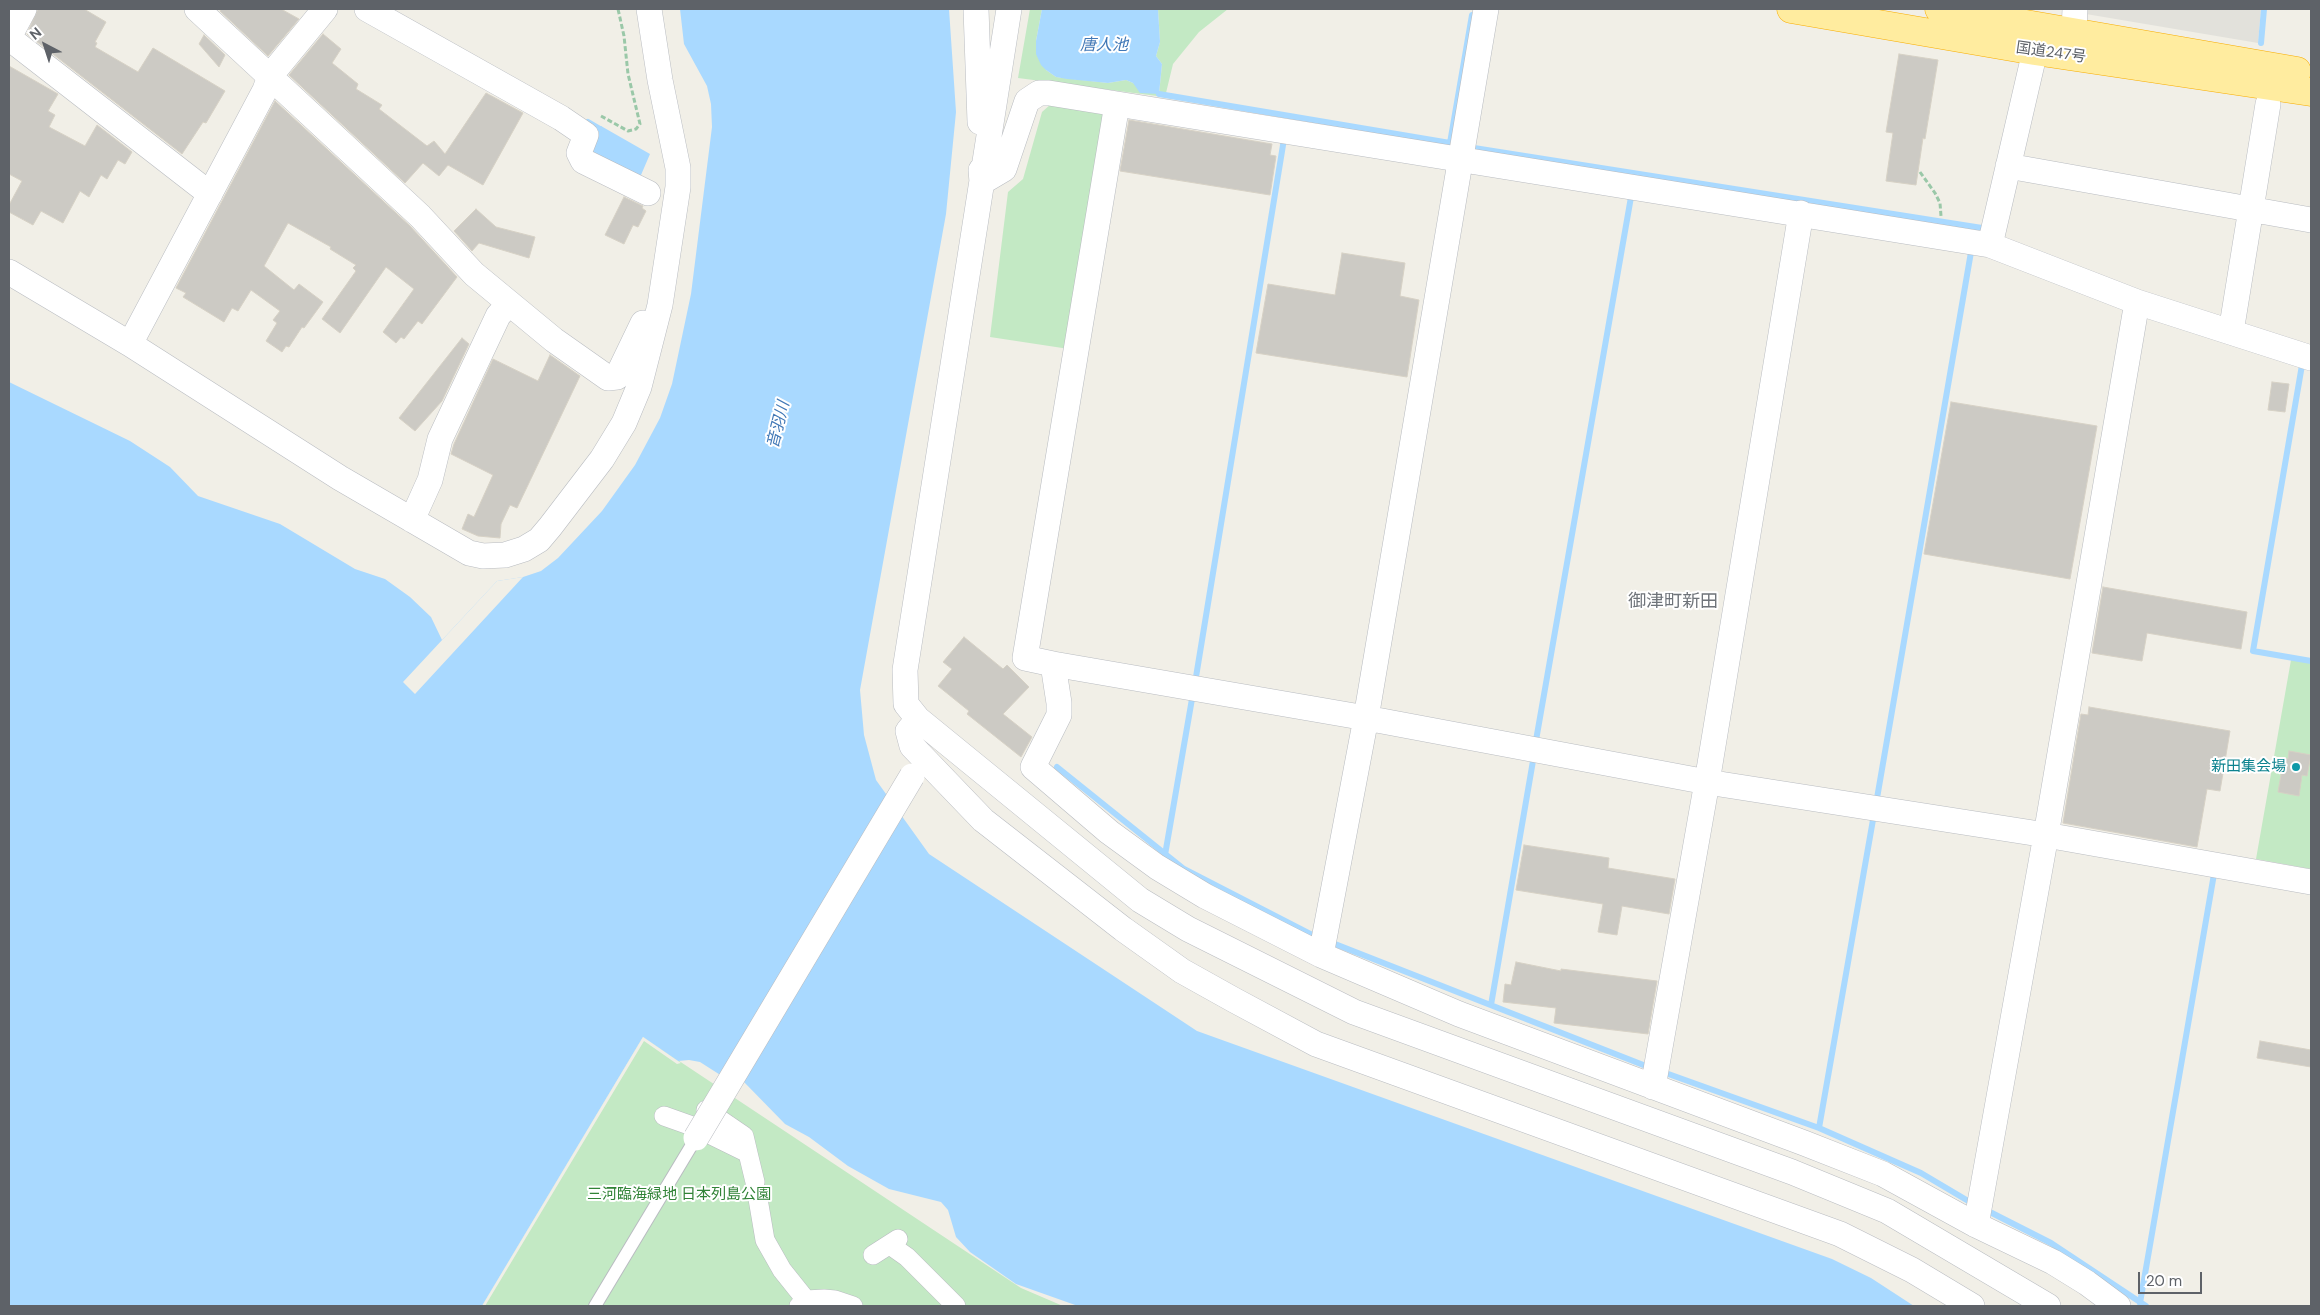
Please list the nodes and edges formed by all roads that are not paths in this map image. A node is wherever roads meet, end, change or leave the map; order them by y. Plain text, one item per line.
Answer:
1 (24, 9) edge
2 (197, 9) edge
3 (325, 9) edge
4 (367, 9) edge
5 (649, 9) edge
6 (976, 9) edge
7 (1009, 9) edge
8 (1486, 9) edge
9 (1791, 9) edge
10 (1939, 9) edge
11 (2073, 32) edge
12 (9, 37) edge
13 (2034, 51) junction
14 (2311, 74) edge
15 (270, 76) junction
16 (2311, 92) edge
17 (1117, 104) junction
18 (2268, 104) dead end
19 (1460, 160) junction
20 (2008, 166) junction
21 (982, 182) junction
22 (210, 194) junction
23 (648, 194) dead end
24 (2252, 208) junction
25 (1802, 213) junction
26 (2311, 220) edge
27 (1990, 244) junction
28 (9, 272) edge
29 (2137, 302) junction
30 (509, 303) junction
31 (660, 305) junction
32 (2231, 332) junction
33 (130, 344) junction
34 (2311, 358) edge
35 (412, 520) junction
36 (1053, 664) junction
37 (1366, 718) junction
38 (918, 719) junction
39 (917, 768) junction
40 (1707, 782) junction
41 (2046, 836) junction
42 (2311, 882) edge
43 (1321, 955) junction
44 (1653, 1087) junction
45 (706, 1110) dead end
46 (664, 1116) dead end
47 (696, 1138) joint
48 (748, 1153) junction
49 (1976, 1225) junction
50 (873, 1256) dead end
51 (802, 1303) edge
52 (595, 1306) edge
53 (853, 1306) edge
54 (956, 1306) edge
55 (1972, 1306) edge
56 (2048, 1306) edge
57 (2118, 1306) edge

1 - 12 street
2 - 15 street
3 - 15 street
4 - 23 street
5 - 31 street
6 - 21 street
7 - 21 street
8 - 19 street
9 - 13 highway, 国道247号
10 - 11 highway, 国道247号
11 - 13 highway, 国道247号
11 - 14 highway, 国道247号
11 - 16 highway, 国道247号
12 - 22 street
13 - 20 street
15 - 22 street
15 - 30 street
17 - 19 street
17 - 21 street
17 - 36 street
18 - 24 street
19 - 25 street
19 - 37 street
20 - 24 street
20 - 27 street
21 - 38 street
22 - 33 street
24 - 26 street
24 - 32 street
25 - 27 street
25 - 40 street
27 - 29 street
28 - 33 street
29 - 32 street
29 - 41 street
30 - 31 street
30 - 35 street
31 - 35 street
32 - 34 street
33 - 35 street
36 - 37 street
36 - 43 street
37 - 40 street
37 - 43 street
38 - 39 street
38 - 56 street
39 - 47 street, bridge
39 - 55 street
40 - 41 street
40 - 44 street
41 - 42 street
41 - 49 street
43 - 44 street
44 - 49 street
45 - 48 street
46 - 48 street
47 - 52 lane
48 - 51 street
49 - 57 street
50 - 54 street
51 - 53 street

